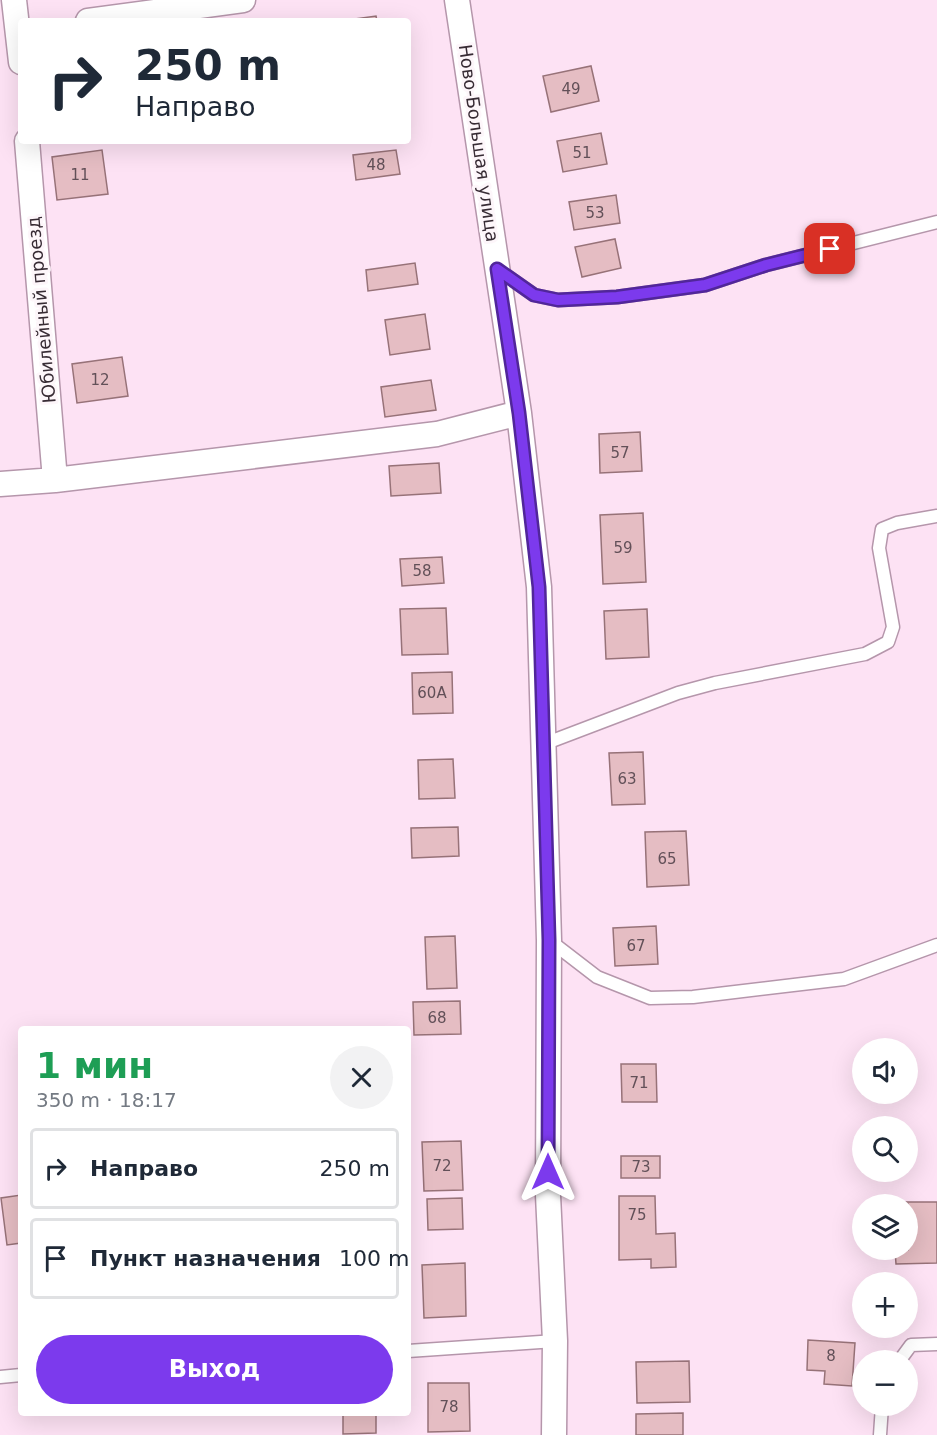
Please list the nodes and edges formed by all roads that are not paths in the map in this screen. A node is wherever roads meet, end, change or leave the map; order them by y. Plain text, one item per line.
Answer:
1 (14, 0) edge
2 (243, 0) edge
3 (457, 0) edge
4 (110, 18) edge
5 (13, 31) edge
6 (18, 50) edge
7 (27, 144) edge
8 (937, 222) edge
9 (497, 269) junction
10 (519, 413) junction
11 (55, 480) junction
12 (0, 484) edge
13 (937, 516) edge
14 (543, 744) junction
15 (549, 940) junction
16 (937, 945) edge
17 (555, 1341) junction
18 (937, 1344) edge
19 (907, 1350) edge
20 (411, 1351) edge
21 (18, 1375) edge
22 (0, 1377) edge
23 (881, 1416) edge
24 (554, 1435) edge
25 (880, 1435) edge

1 - 5 street
2 - 4 street
3 - 9 street, Ново-Большая улица
5 - 6 street
7 - 11 street, Юбилейный проезд
8 - 9 lane
9 - 10 street, Ново-Большая улица
10 - 11 street
10 - 14 street, Ново-Большая улица
11 - 12 street
13 - 14 lane
14 - 15 street, Ново-Большая улица
15 - 16 lane
15 - 17 street, Ново-Большая улица
17 - 20 lane
17 - 24 street, Ново-Большая улица
18 - 19 lane
21 - 22 lane
23 - 25 lane

